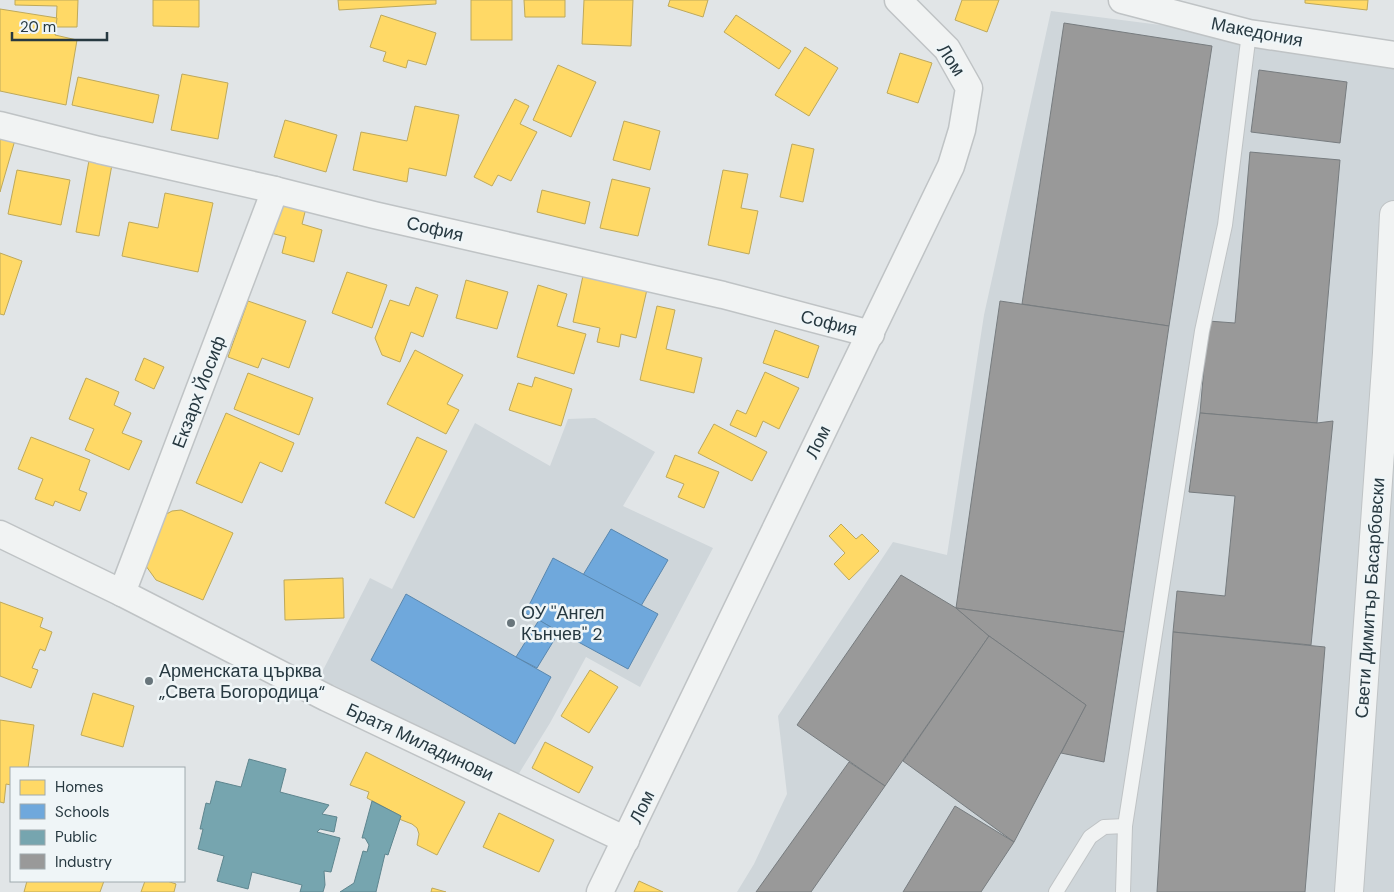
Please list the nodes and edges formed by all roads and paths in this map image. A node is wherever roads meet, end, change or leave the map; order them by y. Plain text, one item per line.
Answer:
1 (898, 0) edge
2 (1122, 0) edge
3 (1249, 33) junction
4 (1394, 55) edge
5 (0, 125) edge
6 (275, 190) junction
7 (1394, 214) edge
8 (871, 334) junction
9 (0, 534) edge
10 (122, 593) junction
11 (1125, 826) junction
12 (626, 840) junction
13 (600, 892) edge
14 (1056, 892) edge
15 (1123, 892) edge
16 (1349, 892) edge

1 - 8 street, Лом
2 - 3 street, Македония
3 - 4 street, Македония
3 - 11 lane
5 - 6 street, София
6 - 8 street, София
6 - 10 street, Екзарх Йосиф
7 - 16 street, Свети Димитър Басарбовски
8 - 12 street, Лом
9 - 10 street, Братя Миладинови
10 - 12 street, Братя Миладинови
11 - 14 lane
11 - 15 lane
12 - 13 street, Лом

